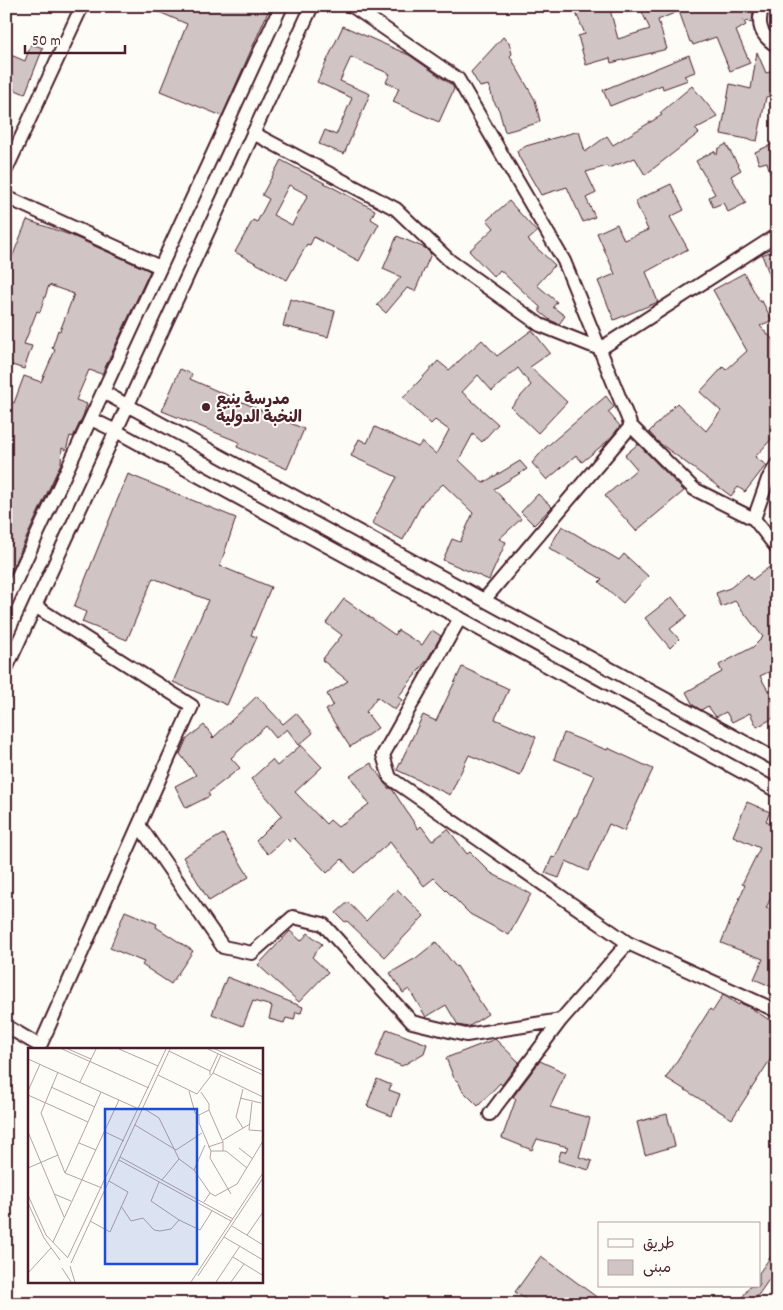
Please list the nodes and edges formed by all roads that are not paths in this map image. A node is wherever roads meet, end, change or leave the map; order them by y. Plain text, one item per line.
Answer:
1 (82, 6) edge
2 (281, 6) edge
3 (312, 6) edge
4 (352, 6) edge
5 (763, 6) edge
6 (777, 46) edge
7 (253, 133) junction
8 (6, 170) edge
9 (6, 197) edge
10 (777, 235) edge
11 (160, 267) junction
12 (600, 349) junction
13 (103, 392) junction
14 (128, 405) junction
15 (91, 419) junction
16 (631, 426) junction
17 (116, 431) junction
18 (777, 464) edge
19 (754, 519) junction
20 (777, 548) edge
21 (484, 600) junction
22 (6, 602) edge
23 (35, 606) junction
24 (460, 618) junction
25 (6, 669) edge
26 (777, 760) edge
27 (777, 791) edge
28 (139, 825) junction
29 (628, 943) junction
30 (777, 1011) edge
31 (561, 1020) junction
32 (6, 1026) edge
33 (490, 1114) dead end

1 - 8 street
2 - 11 street
3 - 7 street
4 - 12 street
5 - 6 street
7 - 12 street
7 - 14 street
9 - 11 street
10 - 12 street
11 - 13 street
12 - 16 street
13 - 14 street
13 - 15 street
14 - 17 street
14 - 21 street
15 - 17 street
15 - 22 street
16 - 19 street
16 - 21 street
17 - 23 street
17 - 24 street
18 - 19 street
19 - 20 street
21 - 26 street
23 - 25 street
23 - 28 street
24 - 27 street
24 - 29 street
28 - 31 street
28 - 32 street
29 - 30 street
29 - 31 street
31 - 33 street

